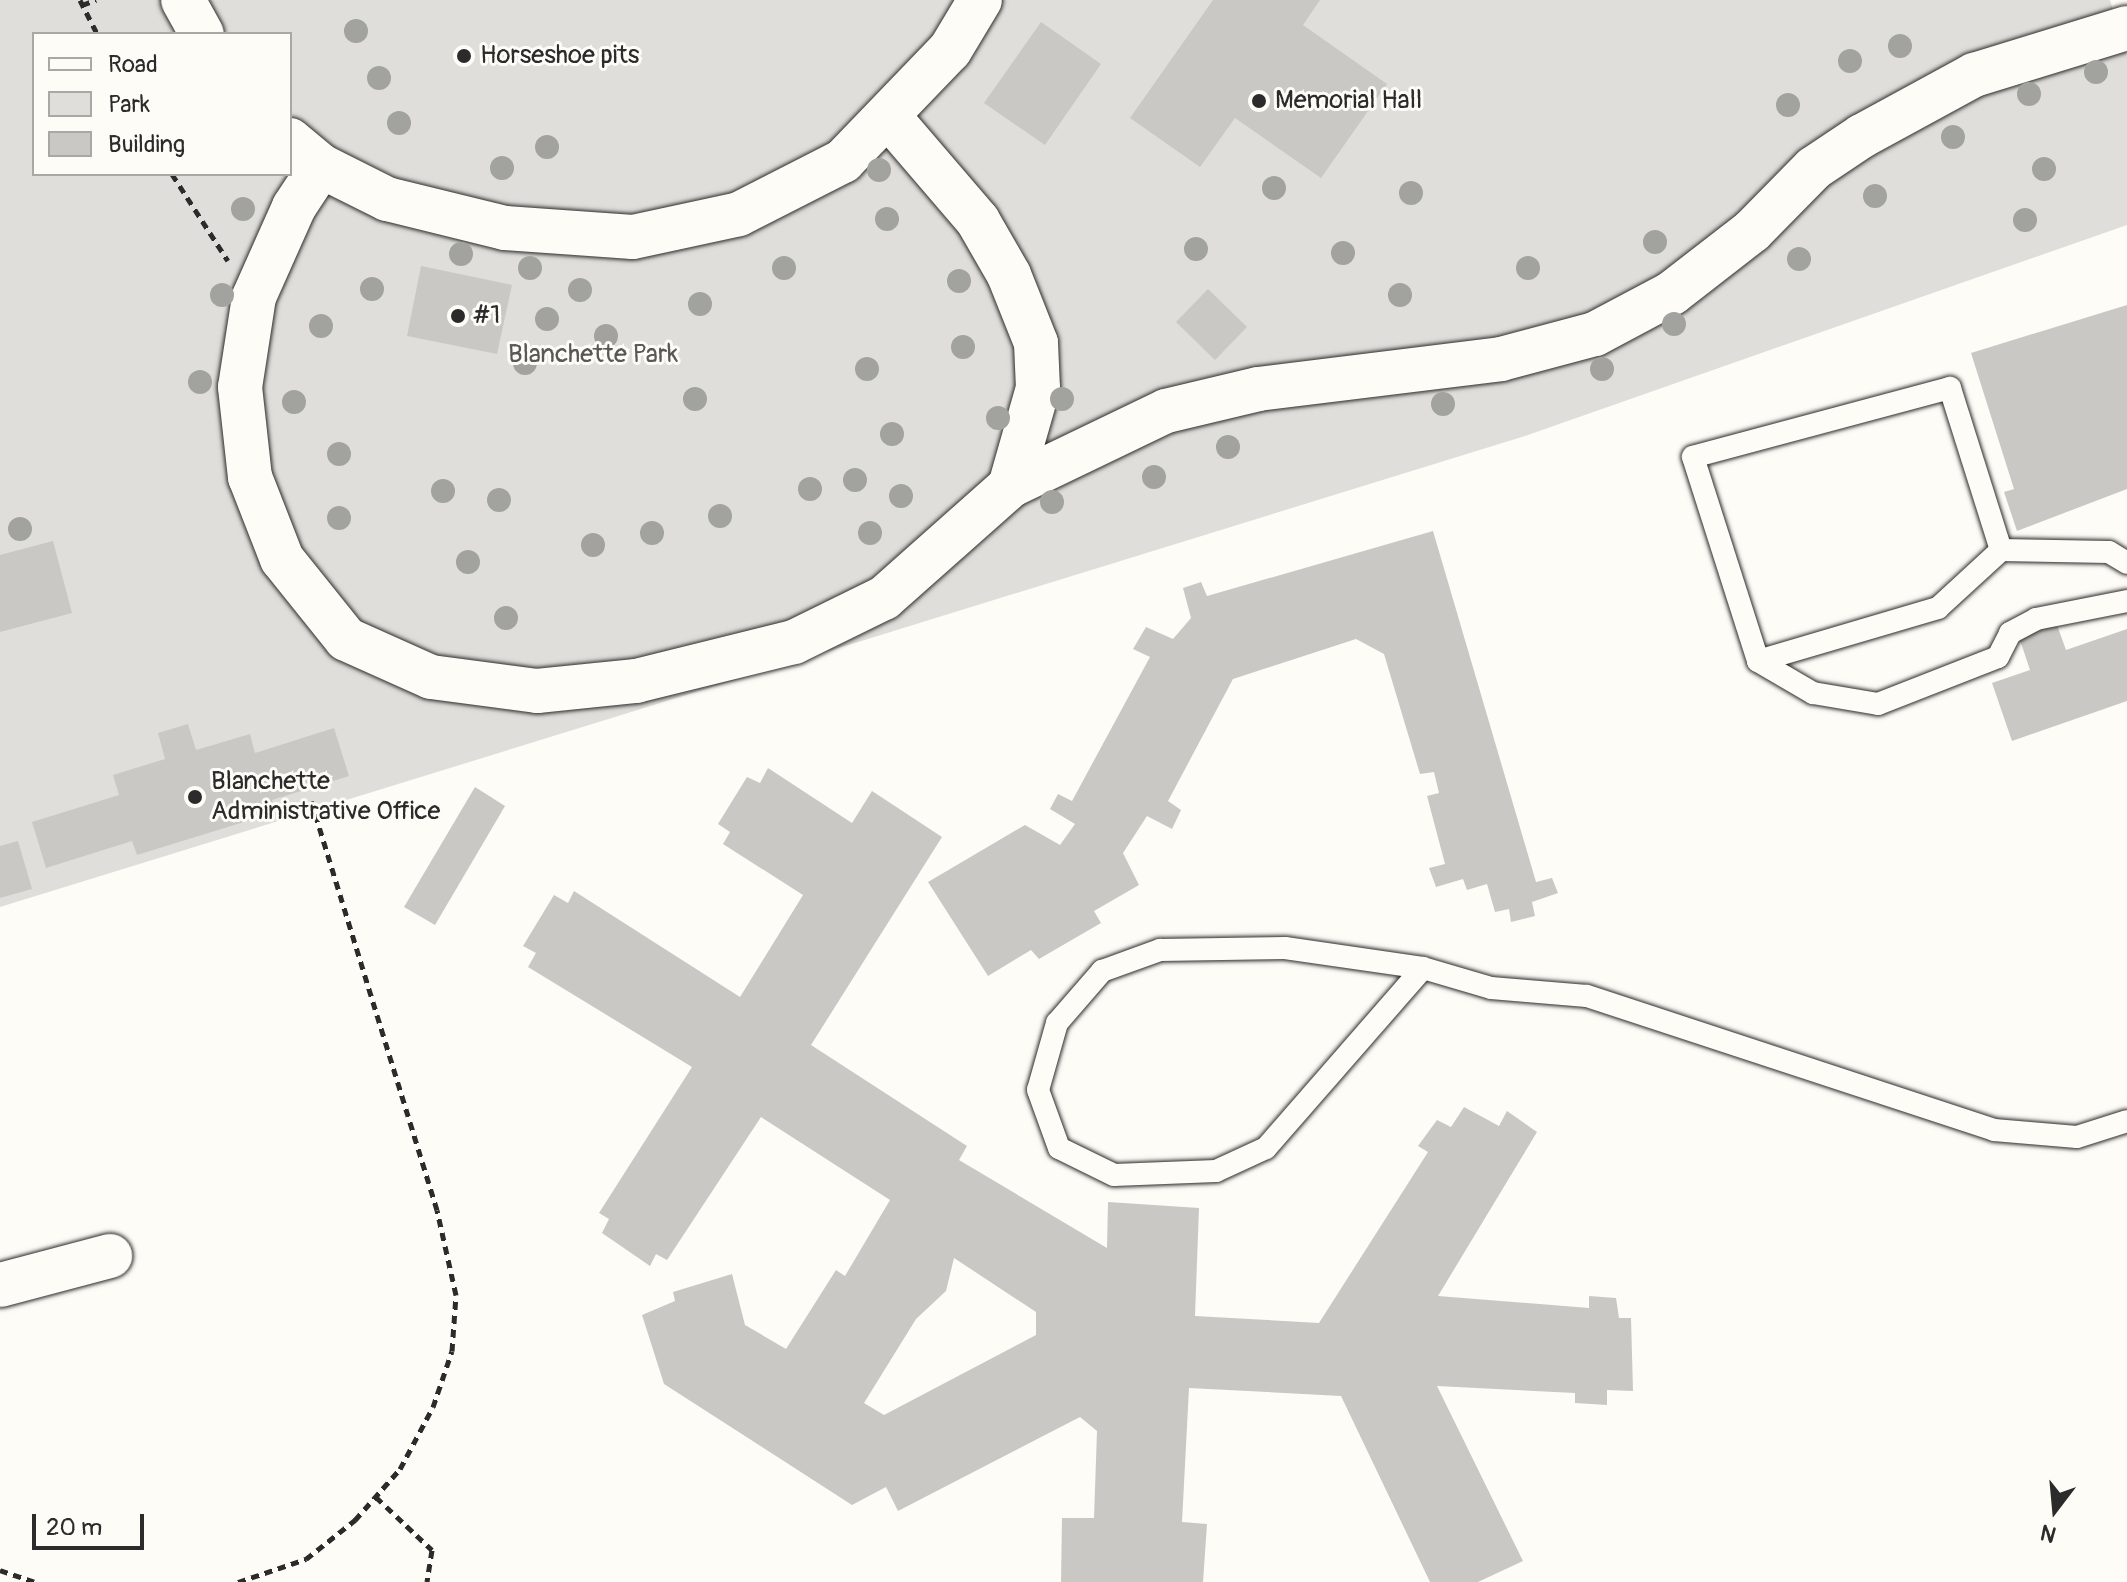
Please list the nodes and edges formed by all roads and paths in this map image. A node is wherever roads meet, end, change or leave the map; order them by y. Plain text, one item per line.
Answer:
1 (96, 0) edge
2 (183, 0) edge
3 (980, 0) edge
4 (81, 3) edge
5 (2127, 28) edge
6 (96, 32) edge
7 (201, 32) edge
8 (889, 117) junction
9 (305, 153) edge
10 (173, 176) edge
11 (254, 297) junction
12 (1010, 486) junction
13 (2001, 550) junction
14 (2127, 563) edge
15 (2127, 601) edge
16 (1758, 661) junction
17 (311, 800) dead end
18 (1423, 968) junction
19 (2127, 1121) edge
20 (110, 1256) dead end
21 (0, 1285) edge
22 (376, 1497) junction
23 (0, 1570) edge
24 (34, 1582) edge
25 (238, 1582) edge
26 (427, 1582) edge

1 - 4 path
2 - 7 street
3 - 8 street
4 - 6 path
5 - 12 street
8 - 9 street
8 - 12 street
9 - 11 street
10 - 11 path
11 - 12 street
13 - 14 lane
13 - 16 lane
13 - 16 lane
15 - 16 lane
17 - 22 path
18 - 18 lane
18 - 19 lane
20 - 21 street
22 - 25 path
22 - 26 path
23 - 24 path

